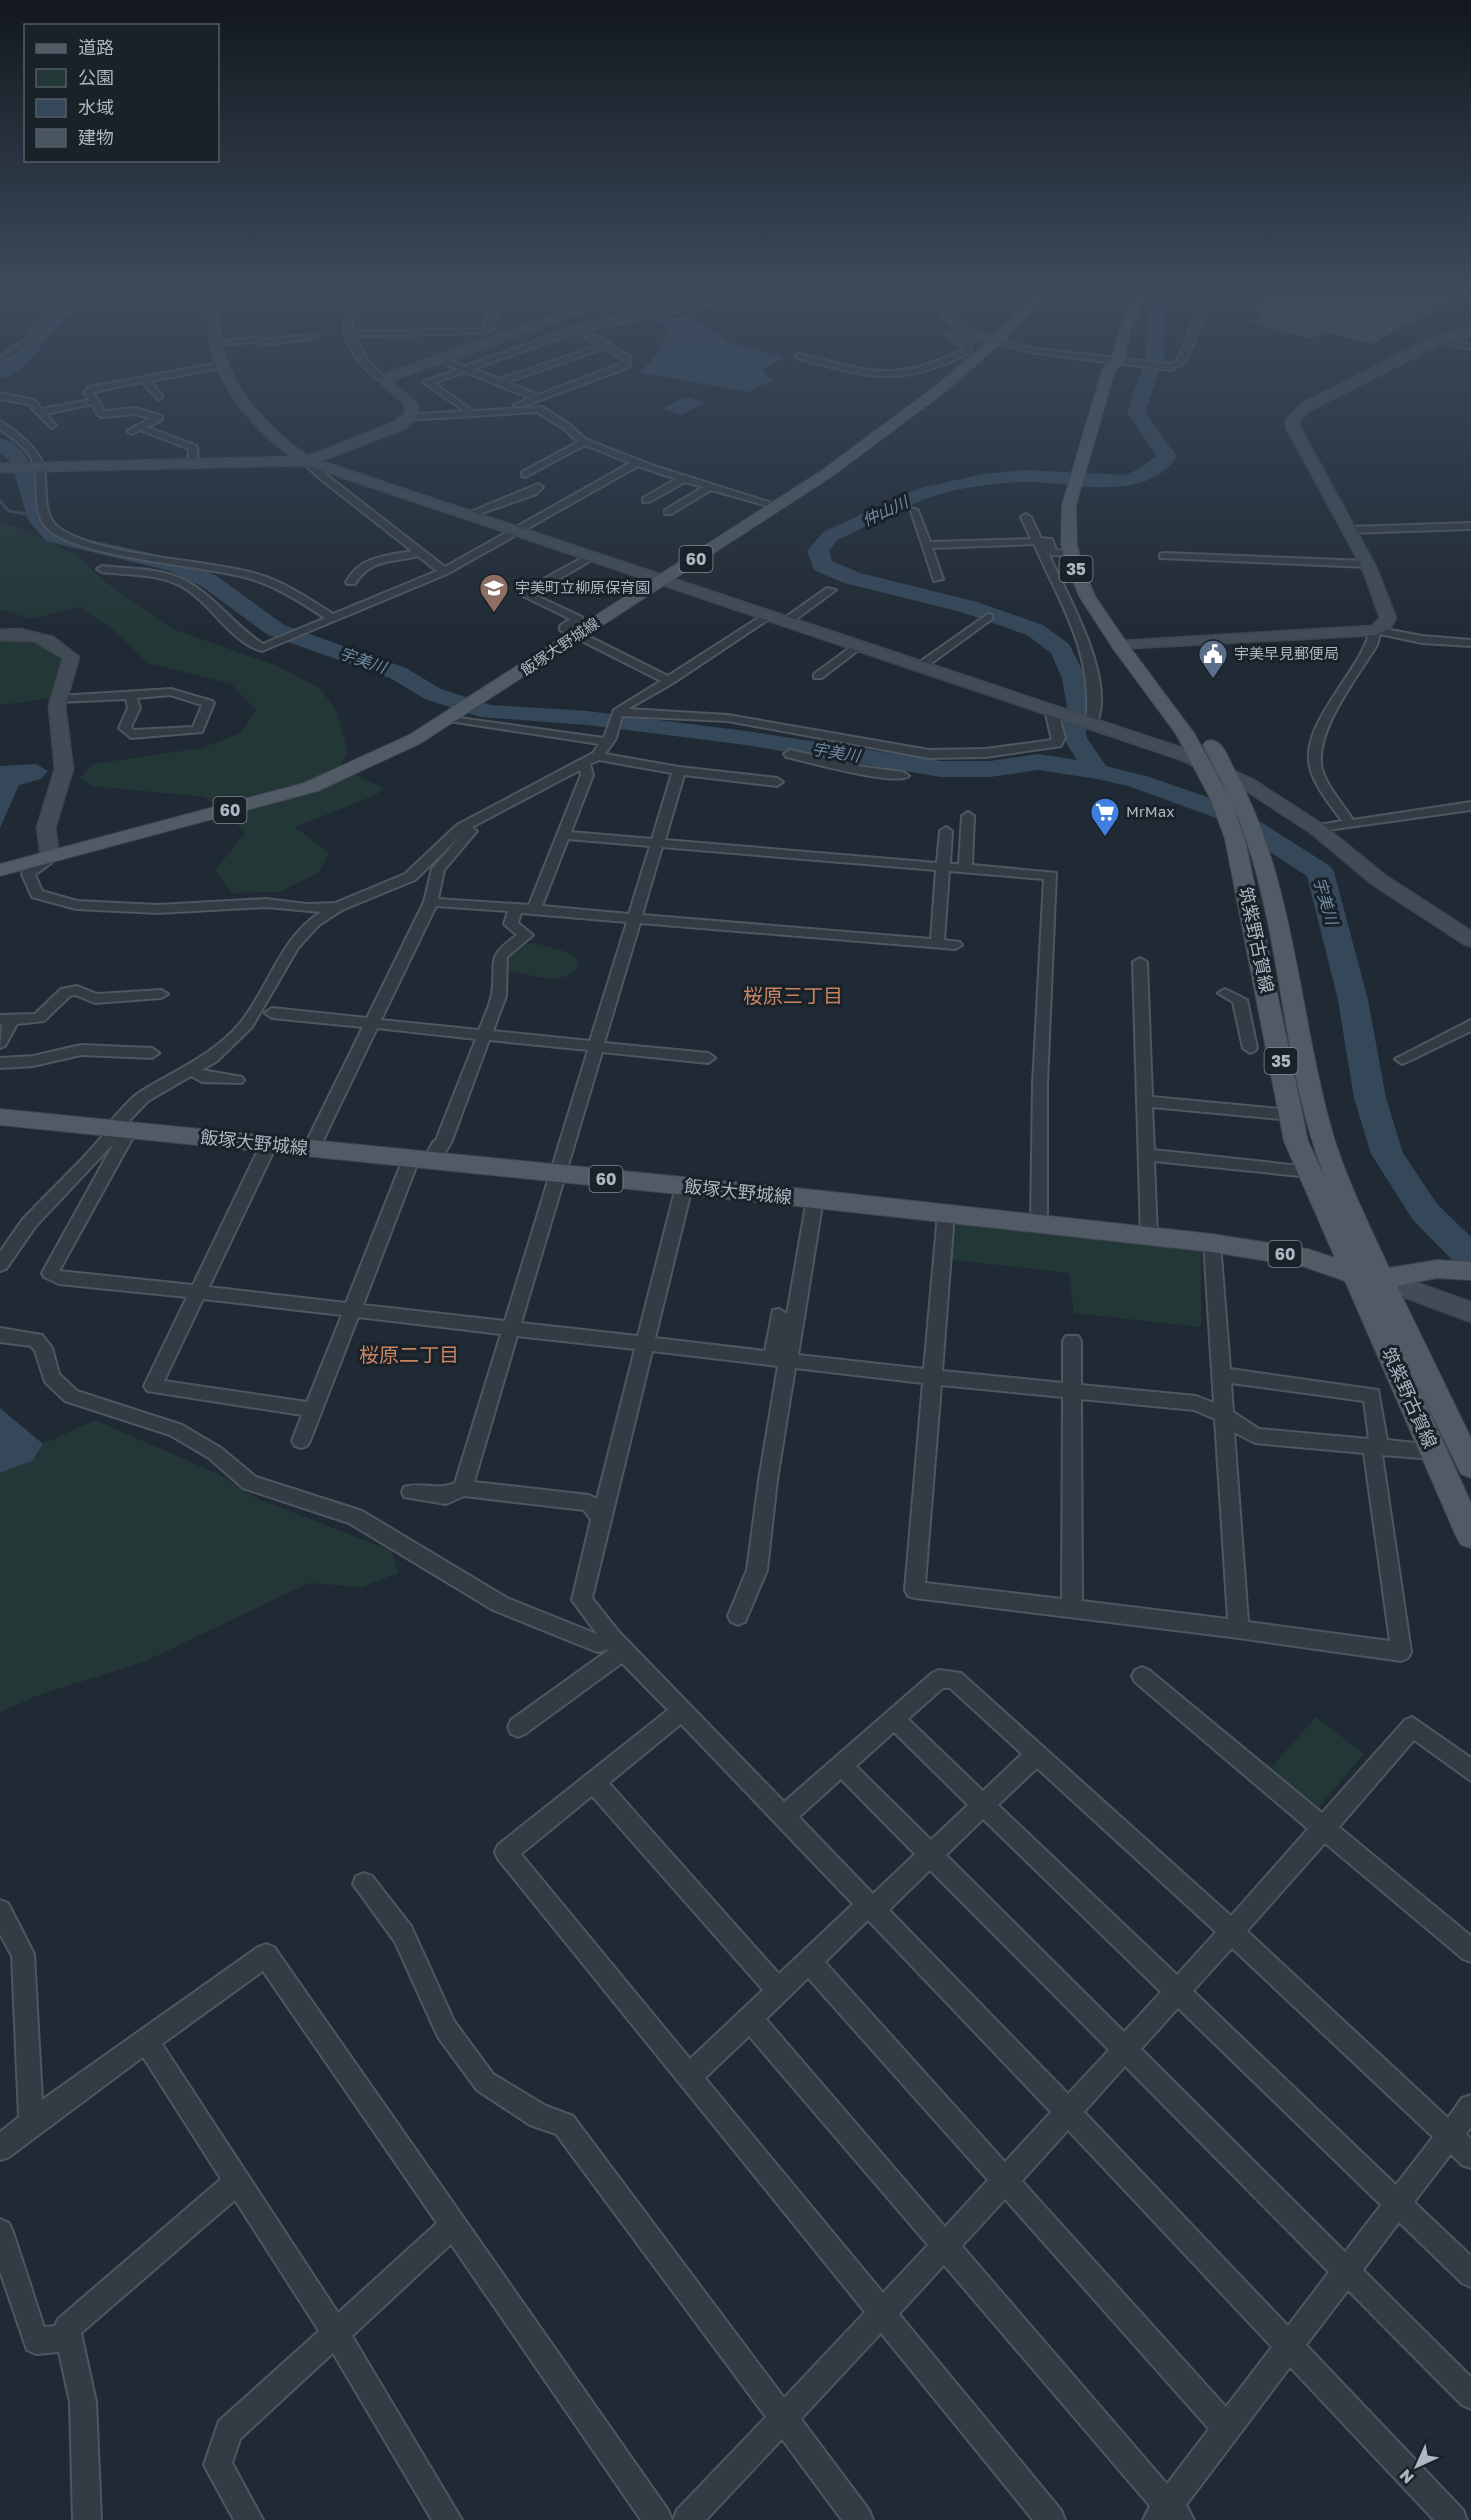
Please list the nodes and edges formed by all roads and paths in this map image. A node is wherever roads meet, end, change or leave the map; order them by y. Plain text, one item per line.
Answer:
1 (34, 405) edge
2 (77, 405) edge
3 (96, 405) edge
4 (248, 405) edge
5 (411, 405) edge
6 (461, 405) edge
7 (521, 405) edge
8 (919, 405) edge
9 (1111, 405) edge
10 (1311, 405) edge
11 (469, 410) junction
12 (41, 412) junction
13 (410, 417) junction
14 (0, 424) edge
15 (52, 425) dead end
16 (585, 442) junction
17 (307, 461) junction
18 (193, 463) junction
19 (637, 463) junction
20 (36, 467) junction
21 (0, 468) edge
22 (525, 474) dead end
23 (1083, 477) junction
24 (683, 479) junction
25 (538, 487) dead end
26 (710, 487) junction
27 (646, 500) dead end
28 (775, 507) junction
29 (913, 510) dead end
30 (668, 512) dead end
31 (468, 515) junction
32 (1026, 517) dead end
33 (1471, 526) edge
34 (1348, 530) junction
35 (514, 531) junction
36 (1036, 541) junction
37 (926, 545) junction
38 (421, 552) junction
39 (1071, 553) junction
40 (591, 556) junction
41 (1164, 556) dead end
42 (1367, 564) junction
43 (102, 569) dead end
44 (443, 570) junction
45 (938, 579) dead end
46 (664, 580) junction
47 (351, 582) dead end
48 (831, 590) dead end
49 (770, 615) junction
50 (988, 617) dead end
51 (332, 618) junction
52 (787, 621) junction
53 (1375, 630) junction
54 (0, 635) edge
55 (578, 636) junction
56 (1471, 643) edge
57 (860, 645) junction
58 (1129, 646) junction
59 (921, 666) junction
60 (818, 676) dead end
61 (669, 681) junction
62 (131, 695) junction
63 (59, 699) junction
64 (1053, 710) junction
65 (617, 713) junction
66 (452, 716) junction
67 (1092, 723) junction
68 (609, 740) junction
69 (790, 754) dead end
70 (597, 756) junction
71 (584, 763) junction
72 (1205, 766) junction
73 (679, 771) junction
74 (903, 776) dead end
75 (1229, 776) junction
76 (777, 782) dead end
77 (1471, 806) edge
78 (968, 816) dead end
79 (1350, 824) junction
80 (461, 828) junction
81 (1317, 829) junction
82 (946, 831) dead end
83 (564, 834) junction
84 (659, 843) junction
85 (50, 856) junction
86 (943, 866) junction
87 (965, 867) junction
88 (0, 870) edge
89 (432, 902) junction
90 (337, 907) junction
91 (516, 907) junction
92 (535, 908) junction
93 (636, 917) junction
94 (1471, 940) edge
95 (937, 944) junction
96 (955, 945) dead end
97 (1140, 962) dead end
98 (161, 993) dead end
99 (1225, 993) dead end
100 (272, 1013) dead end
101 (5, 1021) edge
102 (373, 1023) junction
103 (1471, 1025) edge
104 (484, 1034) junction
105 (0, 1043) edge
106 (1278, 1043) junction
107 (597, 1046) junction
108 (152, 1053) dead end
109 (708, 1058) dead end
110 (1402, 1059) dead end
111 (0, 1063) edge
112 (193, 1071) junction
113 (237, 1080) dead end
114 (1144, 1101) junction
115 (1291, 1115) junction
116 (0, 1118) edge
117 (120, 1129) junction
118 (269, 1144) junction
119 (312, 1149) junction
120 (1146, 1155) junction
121 (421, 1160) junction
122 (1310, 1172) junction
123 (558, 1174) junction
124 (684, 1186) junction
125 (815, 1199) junction
126 (946, 1214) junction
127 (1039, 1223) junction
128 (1149, 1236) junction
129 (1212, 1242) junction
130 (0, 1265) edge
131 (1471, 1271) edge
132 (1354, 1275) junction
133 (1381, 1279) junction
134 (197, 1292) junction
135 (351, 1310) junction
136 (1471, 1313) edge
137 (779, 1314) dead end
138 (511, 1327) junction
139 (0, 1335) edge
140 (1072, 1341) dead end
141 (646, 1343) junction
142 (781, 1358) junction
143 (1221, 1375) junction
144 (931, 1377) junction
145 (1073, 1391) junction
146 (313, 1410) junction
147 (1223, 1415) junction
148 (301, 1441) dead end
149 (1376, 1447) junction
150 (1434, 1452) junction
151 (1471, 1466) edge
152 (463, 1488) junction
153 (411, 1492) dead end
154 (601, 1519) junction
155 (1471, 1536) edge
156 (1072, 1609) junction
157 (738, 1616) dead end
158 (1239, 1629) junction
159 (618, 1644) junction
160 (1142, 1676) dead end
161 (683, 1710) junction
162 (894, 1719) junction
163 (518, 1727) dead end
164 (1036, 1755) junction
165 (841, 1765) junction
166 (1471, 1771) edge
167 (594, 1782) junction
168 (984, 1806) junction
169 (784, 1816) junction
170 (1324, 1828) junction
171 (932, 1855) junction
172 (364, 1884) dead end
173 (870, 1908) junction
174 (0, 1911) edge
175 (1232, 1932) junction
176 (1471, 1951) edge
177 (809, 1962) junction
178 (779, 1991) junction
179 (1177, 1992) junction
180 (750, 2019) junction
181 (147, 2042) junction
182 (1125, 2048) junction
183 (690, 2076) junction
184 (1471, 2108) edge
185 (1067, 2111) junction
186 (31, 2123) junction
187 (1449, 2135) junction
188 (0, 2148) edge
189 (1471, 2156) edge
190 (1004, 2180) junction
191 (238, 2181) junction
192 (1397, 2203) junction
193 (452, 2226) junction
194 (0, 2232) edge
195 (946, 2244) junction
196 (1347, 2271) junction
197 (1471, 2274) edge
198 (882, 2314) junction
199 (335, 2332) junction
200 (69, 2338) junction
201 (1289, 2345) junction
202 (1471, 2396) edge
203 (782, 2420) junction
204 (1227, 2428) junction
205 (1168, 2515) edge
206 (87, 2520) edge
207 (249, 2520) edge
208 (448, 2520) edge
209 (658, 2520) edge
210 (687, 2520) edge
211 (858, 2520) edge
212 (1051, 2520) edge
213 (1453, 2520) edge

1 - 12 street
2 - 12 street
3 - 18 street
4 - 17 street
5 - 13 street
6 - 11 street
7 - 11 street
8 - 28 main road, 飯塚大野城線 / 60
9 - 23 main road, 筑紫野古賀線 / 35
10 - 34 street
11 - 13 street
12 - 15 street
13 - 16 street
13 - 17 street
14 - 20 street
16 - 19 street
16 - 22 street
17 - 18 street
17 - 31 street
17 - 38 street
18 - 20 street
19 - 24 street
19 - 35 street
20 - 21 street
20 - 51 street
23 - 39 main road, 筑紫野古賀線 / 35
23 - 58 main road, 筑紫野古賀線 / 35
24 - 26 street
24 - 27 street
25 - 31 street
26 - 28 street
26 - 30 street
28 - 46 main road, 飯塚大野城線 / 60
29 - 37 street
31 - 35 street
32 - 36 street
33 - 34 street
34 - 42 street
35 - 40 street
35 - 44 street
36 - 37 street
36 - 39 street
36 - 67 street
37 - 45 street
38 - 44 street
38 - 47 street
39 - 58 main road, 筑紫野古賀線 / 35
40 - 46 street
40 - 55 street
41 - 42 street
42 - 53 street
43 - 51 street
44 - 51 street
46 - 49 street
46 - 55 main road, 飯塚大野城線 / 60
48 - 52 street
49 - 52 street
49 - 61 street
50 - 59 street
52 - 57 street
53 - 56 street
53 - 58 street
53 - 79 street
54 - 63 street
55 - 61 street
55 - 66 main road, 飯塚大野城線 / 60
57 - 59 street
57 - 60 street
58 - 72 main road, 筑紫野古賀線 / 35
58 - 75 main road, 筑紫野古賀線 / 35
59 - 64 street
61 - 65 street
62 - 62 street
62 - 63 street
63 - 85 street
64 - 65 street
64 - 67 street
65 - 68 street
66 - 68 street
66 - 85 main road, 飯塚大野城線 / 60
67 - 72 street
68 - 70 street
69 - 74 street
70 - 71 street
70 - 73 street
71 - 80 street
71 - 83 street
72 - 75 street
72 - 106 main road, 筑紫野古賀線 / 35
73 - 76 street
73 - 84 street
75 - 81 street
75 - 133 main road, 筑紫野古賀線 / 35
77 - 79 street
78 - 87 street
79 - 81 street
80 - 89 street
80 - 90 street
81 - 94 street
82 - 86 street
83 - 84 street
83 - 92 street
84 - 86 street
84 - 93 street
85 - 88 main road, 飯塚大野城線 / 60
85 - 90 street
86 - 87 street
86 - 95 street
87 - 127 street
89 - 91 street
89 - 102 street
90 - 112 street
91 - 92 street
91 - 104 street
92 - 93 street
93 - 95 street
93 - 107 street
95 - 96 street
97 - 114 street
98 - 101 street
99 - 106 street
100 - 102 street
101 - 105 street
102 - 104 street
102 - 119 street
103 - 110 street
104 - 107 street
104 - 121 street
106 - 115 main road, 筑紫野古賀線 / 35
107 - 109 street
107 - 123 street
108 - 111 street
112 - 113 street
112 - 117 street
114 - 115 street
114 - 120 street
115 - 122 main road, 筑紫野古賀線 / 35
116 - 117 main road, 飯塚大野城線 / 60
117 - 118 main road, 飯塚大野城線 / 60
117 - 130 street
117 - 134 street
118 - 119 main road, 飯塚大野城線 / 60
118 - 134 street
119 - 121 main road, 飯塚大野城線 / 60
120 - 122 street
120 - 128 street
121 - 123 main road, 飯塚大野城線 / 60
121 - 135 street
122 - 132 main road, 筑紫野古賀線 / 35
123 - 124 main road, 飯塚大野城線 / 60
123 - 138 street
124 - 125 main road, 飯塚大野城線 / 60
124 - 141 street
125 - 126 main road, 飯塚大野城線 / 60
125 - 142 street
126 - 127 main road, 飯塚大野城線 / 60
126 - 144 street
127 - 128 main road, 飯塚大野城線 / 60
128 - 129 main road, 飯塚大野城線 / 60
129 - 132 main road, 飯塚大野城線 / 60
129 - 143 street
131 - 133 main road, 飯塚大野城線 / 60
132 - 133 main road, 飯塚大野城線 / 60
132 - 150 main road, 筑紫野古賀線 / 35
133 - 136 street
133 - 151 main road, 筑紫野古賀線 / 35
134 - 135 street
134 - 146 street
135 - 138 street
135 - 146 street
137 - 142 street
138 - 141 street
138 - 152 street
139 - 159 street
140 - 145 street
141 - 142 street
141 - 154 street
142 - 144 street
142 - 157 street
143 - 147 street
143 - 149 street
144 - 145 street
144 - 156 street
145 - 147 street
145 - 156 street
146 - 148 street
147 - 149 street
147 - 158 street
149 - 150 street
149 - 158 street
150 - 155 main road, 筑紫野古賀線 / 35
152 - 153 street
152 - 154 street
154 - 159 street
156 - 158 street
159 - 161 street
159 - 163 street
160 - 170 street
161 - 167 street
161 - 169 street
162 - 164 street
162 - 165 street
162 - 168 street
164 - 168 street
164 - 175 street
165 - 169 street
165 - 171 street
166 - 170 street
167 - 178 street
167 - 183 street
168 - 171 street
168 - 179 street
169 - 173 street
170 - 175 street
170 - 176 street
171 - 173 street
171 - 182 street
172 - 203 street
173 - 177 street
173 - 185 street
174 - 186 street
175 - 179 street
175 - 187 street
177 - 178 street
177 - 190 street
178 - 180 street
179 - 182 street
179 - 192 street
180 - 183 street
180 - 195 street
181 - 186 street
181 - 191 street
181 - 193 street
182 - 185 street
182 - 196 street
183 - 198 street
184 - 187 street
185 - 190 street
185 - 201 street
186 - 188 street
187 - 189 street
187 - 192 street
190 - 195 street
190 - 204 street
191 - 199 street
191 - 200 street
192 - 196 street
192 - 197 street
193 - 199 street
193 - 209 street
194 - 200 street
195 - 198 street
195 - 205 street
196 - 201 street
196 - 202 street
198 - 203 street
198 - 212 street
199 - 207 street
199 - 208 street
200 - 206 street
201 - 204 street
201 - 213 street
203 - 210 street
203 - 211 street
204 - 205 street

